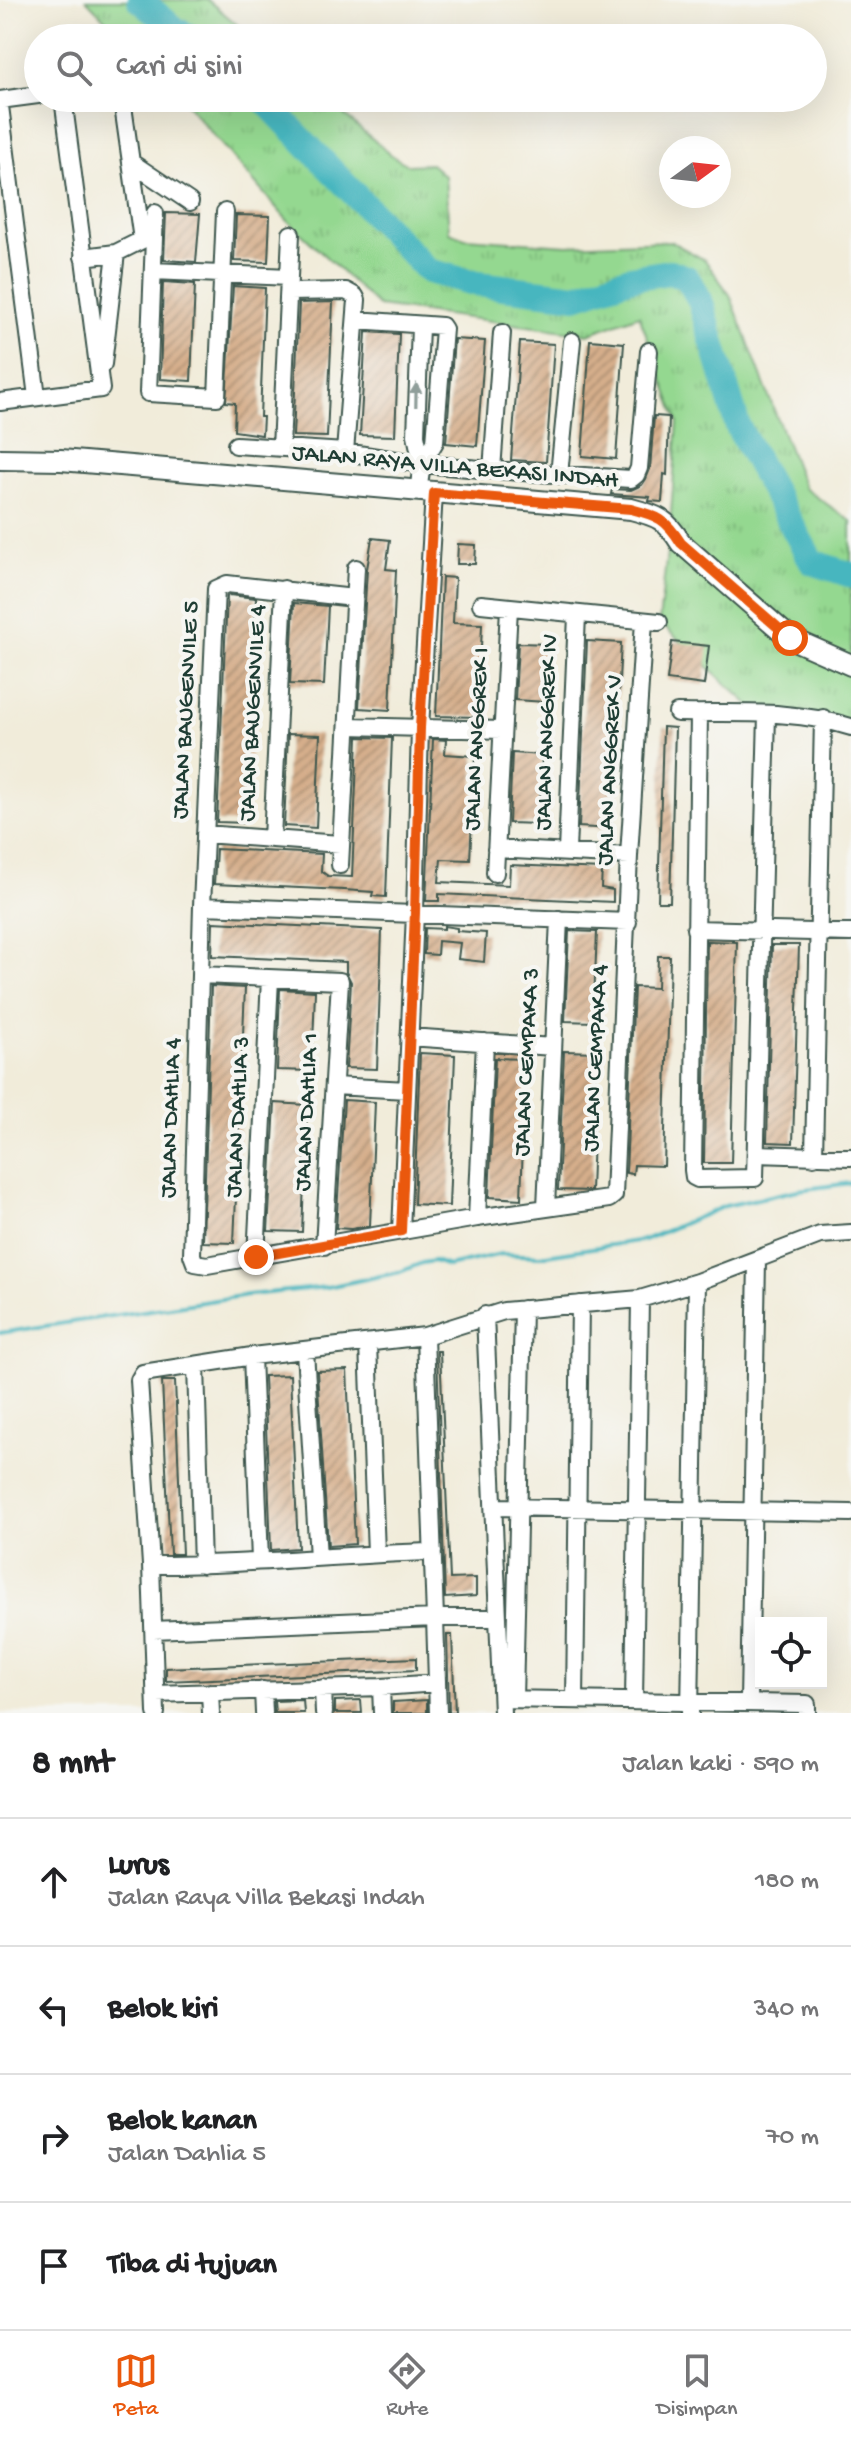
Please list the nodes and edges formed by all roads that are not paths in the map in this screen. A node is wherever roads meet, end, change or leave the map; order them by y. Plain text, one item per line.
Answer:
1 (24, 97) edge
2 (0, 100) edge
3 (0, 106) edge
4 (65, 112) edge
5 (124, 112) edge
6 (132, 163) junction
7 (138, 205) junction
8 (225, 212) dead end
9 (155, 213) dead end
10 (291, 234) dead end
11 (116, 253) junction
12 (83, 257) junction
13 (153, 271) junction
14 (222, 274) junction
15 (289, 285) junction
16 (356, 320) junction
17 (420, 326) junction
18 (502, 333) dead end
19 (572, 341) dead end
20 (649, 351) dead end
21 (101, 389) junction
22 (37, 397) junction
23 (0, 402) edge
24 (236, 445) dead end
25 (281, 448) junction
26 (345, 452) junction
27 (0, 459) edge
28 (422, 464) junction
29 (492, 470) junction
30 (559, 475) junction
31 (426, 493) junction
32 (356, 568) dead end
33 (284, 589) junction
34 (354, 598) junction
35 (481, 604) dead end
36 (509, 608) junction
37 (577, 615) junction
38 (851, 665) edge
39 (677, 713) dead end
40 (699, 714) junction
41 (767, 714) junction
42 (823, 718) junction
43 (348, 726) junction
44 (851, 727) edge
45 (420, 728) junction
46 (502, 730) junction
47 (205, 834) junction
48 (272, 839) junction
49 (340, 844) junction
50 (496, 849) junction
51 (567, 851) junction
52 (629, 856) junction
53 (340, 865) dead end
54 (495, 873) dead end
55 (202, 906) junction
56 (415, 913) junction
57 (559, 919) junction
58 (628, 922) junction
59 (695, 929) junction
60 (762, 931) junction
61 (819, 931) junction
62 (851, 933) edge
63 (201, 975) junction
64 (270, 979) junction
65 (409, 1037) junction
66 (485, 1042) junction
67 (553, 1047) junction
68 (334, 1086) junction
69 (407, 1090) junction
70 (756, 1154) junction
71 (814, 1157) junction
72 (851, 1157) edge
73 (546, 1207) junction
74 (477, 1218) junction
75 (401, 1231) junction
76 (851, 1233) edge
77 (324, 1246) junction
78 (256, 1257) junction
79 (757, 1260) junction
80 (697, 1282) junction
81 (640, 1299) junction
82 (580, 1304) junction
83 (523, 1309) junction
84 (485, 1315) junction
85 (425, 1336) junction
86 (368, 1344) junction
87 (305, 1351) junction
88 (252, 1356) junction
89 (196, 1366) junction
90 (494, 1507) junction
91 (519, 1508) junction
92 (578, 1509) junction
93 (638, 1510) junction
94 (694, 1511) junction
95 (752, 1512) junction
96 (851, 1513) edge
97 (433, 1552) junction
98 (376, 1553) junction
99 (318, 1557) junction
100 (260, 1560) junction
101 (151, 1565) junction
102 (202, 1565) junction
103 (435, 1618) junction
104 (498, 1618) junction
105 (153, 1630) junction
106 (437, 1683) junction
107 (381, 1687) junction
108 (323, 1688) junction
109 (263, 1690) junction
110 (210, 1692) junction
111 (156, 1694) junction
112 (575, 1700) junction
113 (749, 1702) junction
114 (506, 1704) edge
115 (628, 1705) edge
116 (690, 1707) edge
117 (156, 1713) edge
118 (211, 1713) edge
119 (264, 1713) edge
120 (324, 1713) edge
121 (382, 1713) edge
122 (438, 1713) edge
123 (807, 1713) edge

1 - 2 street
3 - 22 street
4 - 12 street
5 - 6 street
6 - 7 street
6 - 7 street
7 - 11 street
8 - 14 street
9 - 13 street
10 - 15 street
11 - 12 street
11 - 21 street
12 - 21 street
13 - 14 street
13 - 14 street
14 - 15 street
15 - 16 street
15 - 25 street
16 - 17 street
16 - 26 street
28 -> 17 street
17 - 28 street
18 - 29 street
19 - 30 street
20 - 30 street
21 - 22 street
22 - 23 street
24 - 25 street
25 - 26 street
26 - 28 street
27 - 31 main road, JALAN RAYA VILLA BEKASI INDAH
28 - 29 street
28 - 31 street
29 - 30 street
31 - 38 main road, JALAN RAYA VILLA BEKASI INDAH
31 - 45 street
32 - 34 street
33 - 34 street
33 - 47 street, JALAN BAUGENVILE 5
33 - 48 street, JALAN BAUGENVILE 4
34 - 43 street
35 - 36 street
36 - 37 street
36 - 46 street, JALAN ANGGREK I
37 - 51 street, JALAN ANGGREK IV
37 - 52 street, JALAN ANGGREK V
39 - 40 street
40 - 41 street
40 - 59 street
41 - 42 street
41 - 60 street
42 - 44 street
42 - 61 street
43 - 45 street
43 - 49 street
45 - 46 street
45 - 56 street
46 - 50 street, JALAN ANGGREK I
47 - 48 street
47 - 55 street, JALAN BAUGENVILE 5
48 - 49 street
49 - 53 street
50 - 51 street
50 - 54 street, JALAN ANGGREK I
51 - 52 street
52 - 58 street, JALAN ANGGREK V
55 - 56 street
55 - 63 street, JALAN DAHLIA 4
56 - 57 street
56 - 65 street
57 - 58 street
57 - 67 street, JALAN CEMPAKA 3
58 - 73 street, JALAN CEMPAKA 4
59 - 60 street
59 - 70 street
60 - 61 street
60 - 70 street
61 - 62 street
61 - 71 street
63 - 64 street
63 - 78 street, JALAN DAHLIA 4
64 - 68 street, JALAN DAHLIA 1
64 - 78 street, JALAN DAHLIA 3
65 - 66 street
65 - 69 street
66 - 67 street
66 - 74 street
67 - 73 street, JALAN CEMPAKA 3
68 - 69 street
68 - 77 street, JALAN DAHLIA 1
69 - 75 street
70 - 71 street
71 - 72 street
73 - 74 street
74 - 75 street
75 - 77 street
76 - 79 street
77 - 78 street
79 - 80 street
79 - 95 street
80 - 81 street
80 - 94 street
81 - 82 street
81 - 93 street
82 - 83 street
82 - 92 street
83 - 84 street
83 - 91 street
84 - 85 street
84 - 90 street
85 - 86 street
85 - 97 street
86 - 87 street
86 - 98 street
87 - 88 street
87 - 99 street
88 - 89 street
88 - 100 street
89 - 101 street
89 - 102 street
90 - 91 street
90 - 104 street
91 - 92 street
91 - 114 street
92 - 93 street
92 - 112 street
93 - 94 street
93 - 115 street
94 - 95 street
94 - 116 street
95 - 96 street
95 - 113 street
97 - 98 street
97 - 103 street
98 - 99 street
99 - 100 street
100 - 102 street
101 - 102 street
101 - 105 street
103 - 104 street
103 - 105 street
103 - 106 street
104 - 114 street
105 - 111 street
106 - 107 street
106 - 122 street
107 - 108 street
107 - 121 street
108 - 109 street
108 - 120 street
109 - 110 street
109 - 119 street
110 - 111 street
110 - 118 street
111 - 117 street
112 - 114 street
112 - 115 street
113 - 116 street
113 - 123 street
115 - 116 street

